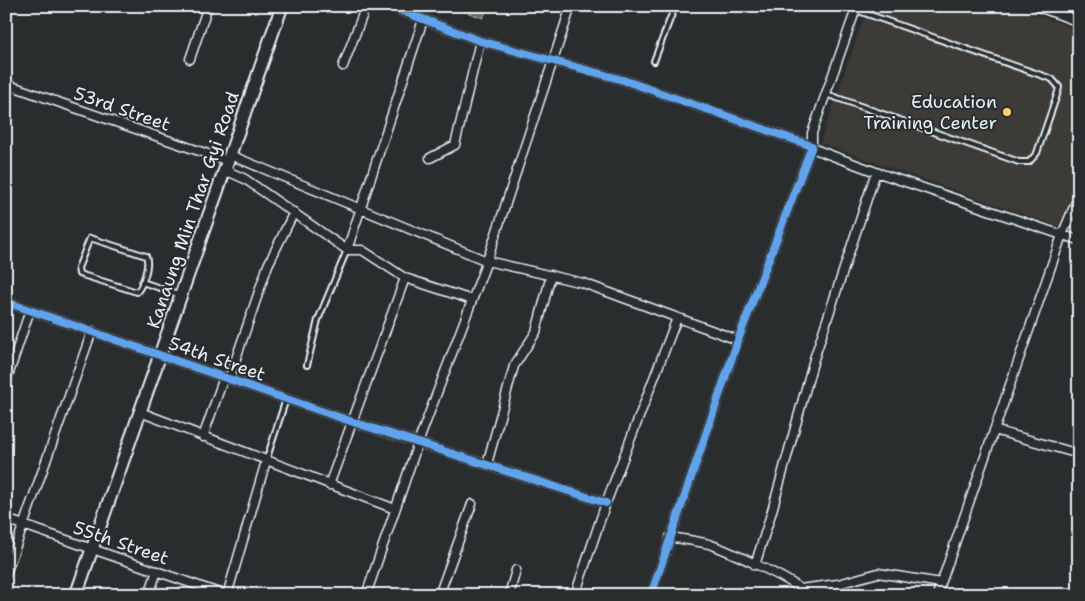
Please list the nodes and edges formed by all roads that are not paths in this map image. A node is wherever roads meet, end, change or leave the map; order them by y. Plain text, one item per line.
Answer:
1 (208, 6) edge
2 (282, 6) edge
3 (366, 6) edge
4 (388, 6) edge
5 (571, 6) edge
6 (675, 6) edge
7 (1036, 6) edge
8 (1072, 6) edge
9 (856, 8) edge
10 (1068, 18) junction
11 (423, 20) junction
12 (1079, 22) edge
13 (480, 41) junction
14 (190, 59) dead end
15 (654, 61) dead end
16 (552, 62) junction
17 (343, 66) dead end
18 (6, 84) edge
19 (826, 94) junction
20 (812, 146) junction
21 (430, 158) dead end
22 (228, 162) junction
23 (876, 172) junction
24 (1079, 195) edge
25 (361, 209) junction
26 (294, 212) junction
27 (1062, 235) junction
28 (1079, 240) edge
29 (347, 250) junction
30 (487, 261) junction
31 (551, 275) junction
32 (405, 278) junction
33 (142, 282) junction
34 (181, 295) junction
35 (472, 300) junction
36 (6, 302) edge
37 (30, 310) junction
38 (677, 318) junction
39 (92, 332) junction
40 (738, 340) junction
41 (160, 356) junction
42 (307, 365) dead end
43 (227, 378) junction
44 (6, 382) edge
45 (286, 399) junction
46 (140, 412) junction
47 (354, 422) junction
48 (994, 430) junction
49 (203, 437) junction
50 (418, 443) junction
51 (1079, 454) edge
52 (266, 461) junction
53 (487, 464) junction
54 (329, 485) junction
55 (606, 503) junction
56 (472, 504) dead end
57 (395, 509) junction
58 (6, 519) edge
59 (23, 525) junction
60 (670, 537) junction
61 (92, 549) junction
62 (755, 565) junction
63 (516, 570) dead end
64 (157, 571) junction
65 (6, 574) edge
66 (941, 583) junction
67 (799, 592) edge
68 (76, 595) edge
69 (149, 595) edge
70 (226, 595) edge
71 (366, 595) edge
72 (439, 595) edge
73 (509, 595) edge
74 (575, 595) edge
75 (651, 595) edge
76 (937, 595) edge

1 - 14 street
2 - 22 street, Kanaung Min Thar Gyi Road
3 - 17 street
4 - 11 street
5 - 16 street
6 - 15 lane
7 - 10 street
8 - 10 street
9 - 19 street
9 - 19 lane
10 - 12 street
11 - 13 street
11 - 25 street
13 - 16 street
13 - 21 street
16 - 20 street
16 - 30 street
18 - 22 street, 53rd Street
19 - 20 street
20 - 23 street
20 - 40 street
22 - 25 street
22 - 26 street
22 - 34 street, Kanaung Min Thar Gyi Road
23 - 27 street
23 - 62 street
24 - 27 street
25 - 29 street
25 - 30 street
26 - 29 street
26 - 43 street
27 - 28 street
27 - 48 street
29 - 32 street
29 - 42 lane
30 - 31 street
30 - 35 street
31 - 38 street
31 - 53 street
32 - 35 street
32 - 47 street
33 - 33 lane
33 - 34 lane
34 - 41 street, Kanaung Min Thar Gyi Road
35 - 50 street
36 - 37 street, 54th Street
37 - 39 street, 54th Street
37 - 44 street
38 - 40 street
38 - 55 street
39 - 41 street, 54th Street
39 - 59 street
40 - 60 street
41 - 43 street, 54th Street
41 - 46 street, Kanaung Min Thar Gyi Road
43 - 45 street, 54th Street
43 - 49 street
45 - 47 street, 54th Street
45 - 52 lane
46 - 49 street
46 - 61 street, Kanaung Min Thar Gyi Road
47 - 50 street, 54th Street
47 - 54 street
48 - 51 street
48 - 66 street
49 - 52 street
50 - 53 street, 54th Street
50 - 57 street
52 - 54 street
52 - 70 street
53 - 55 street, 54th Street
54 - 57 street
55 - 74 street
56 - 72 street
57 - 71 street
58 - 59 street, 55th Street
59 - 61 street, 55th Street
59 - 65 street
60 - 62 street
60 - 75 street
61 - 64 street, 55th Street
61 - 68 street, Kanaung Min Thar Gyi Road
62 - 67 street
63 - 73 street
64 - 69 street
64 - 70 street, 55th Street
66 - 67 street
66 - 76 street

